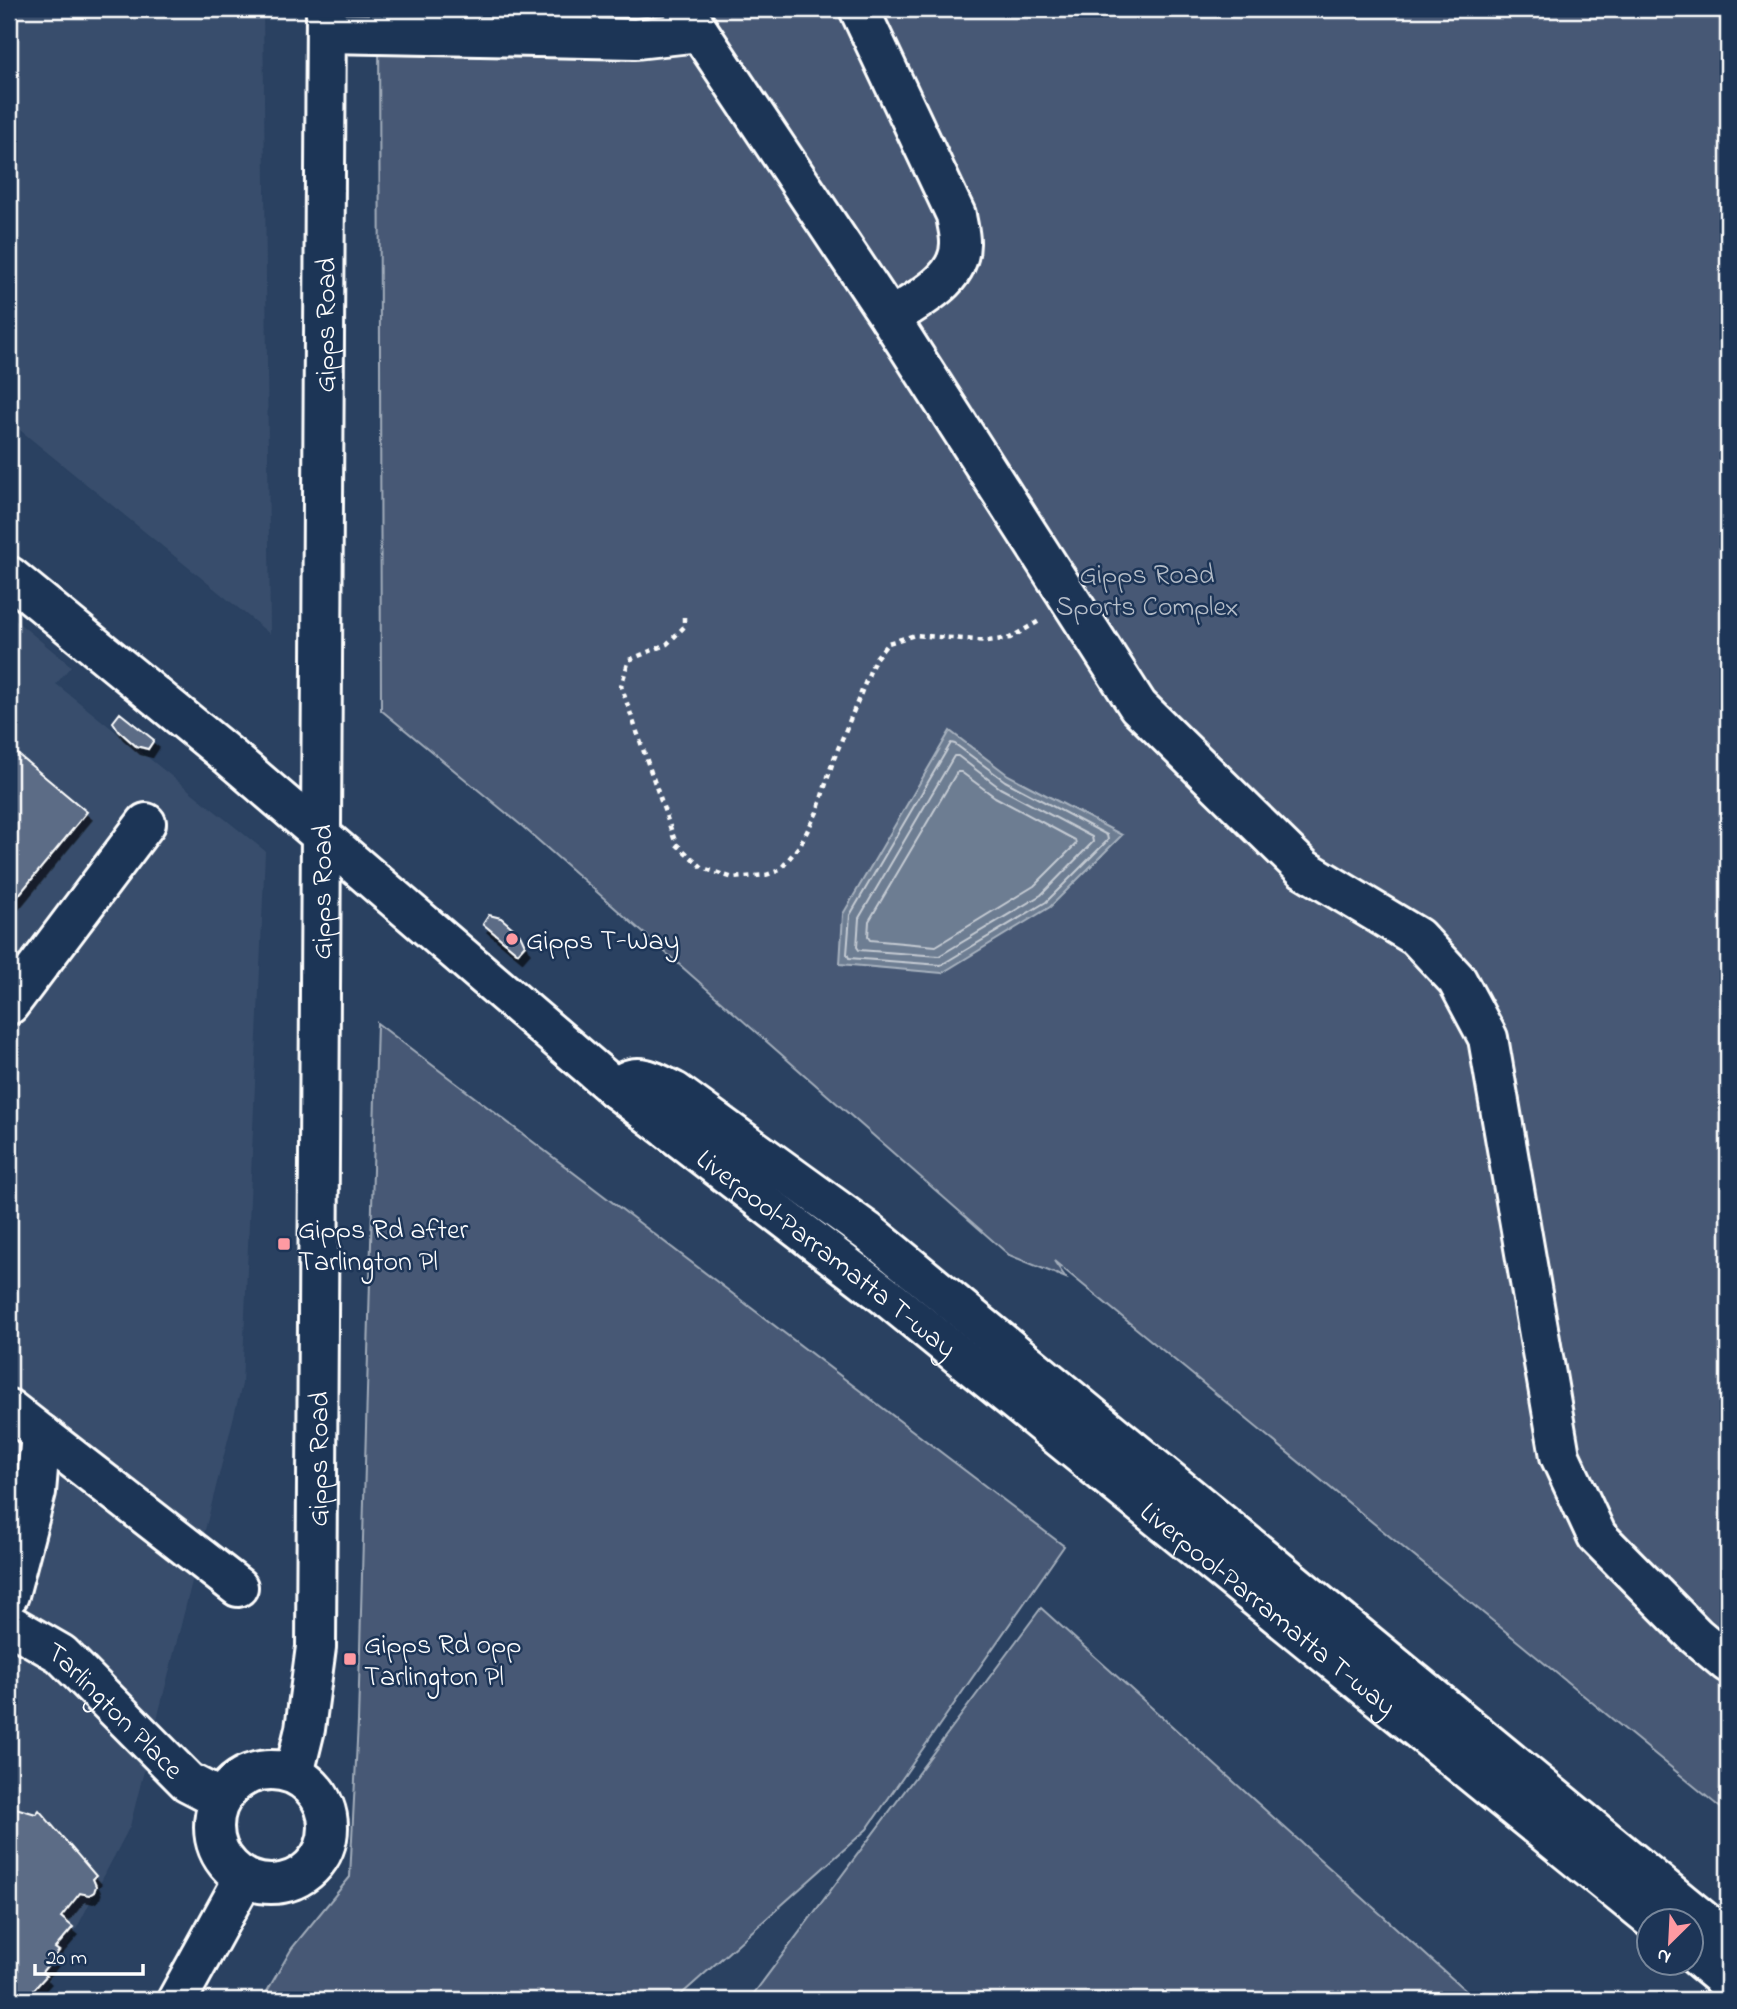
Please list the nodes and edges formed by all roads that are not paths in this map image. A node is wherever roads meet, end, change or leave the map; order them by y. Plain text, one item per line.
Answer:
1 (859, 9) edge
2 (692, 20) edge
3 (326, 21) edge
4 (890, 318) junction
5 (9, 576) edge
6 (146, 823) dead end
7 (323, 837) junction
8 (9, 1005) edge
9 (616, 1089) junction
10 (9, 1409) edge
11 (41, 1434) junction
12 (238, 1587) dead end
13 (9, 1595) edge
14 (9, 1624) edge
15 (1728, 1663) edge
16 (294, 1774) junction
17 (221, 1799) junction
18 (244, 1878) junction
19 (1638, 1908) edge
20 (1728, 1941) edge
21 (1706, 1962) edge
22 (1727, 1977) edge
23 (177, 2000) edge

1 - 4 main road
2 - 3 main road
2 - 4 main road
3 - 7 main road, Gipps Road
4 - 15 main road
5 - 7 main road, Liverpool–Parramatta T-way
6 - 8 main road
7 - 9 main road, Liverpool–Parramatta T-way
7 - 16 main road, Gipps Road
9 - 19 main road, Liverpool–Parramatta T-way
9 - 20 main road
10 - 11 main road
11 - 12 main road
11 - 13 main road
14 - 17 main road, Tarlington Place
16 - 17 main road
16 - 18 main road
17 - 18 main road
18 - 23 main road
21 - 22 main road

